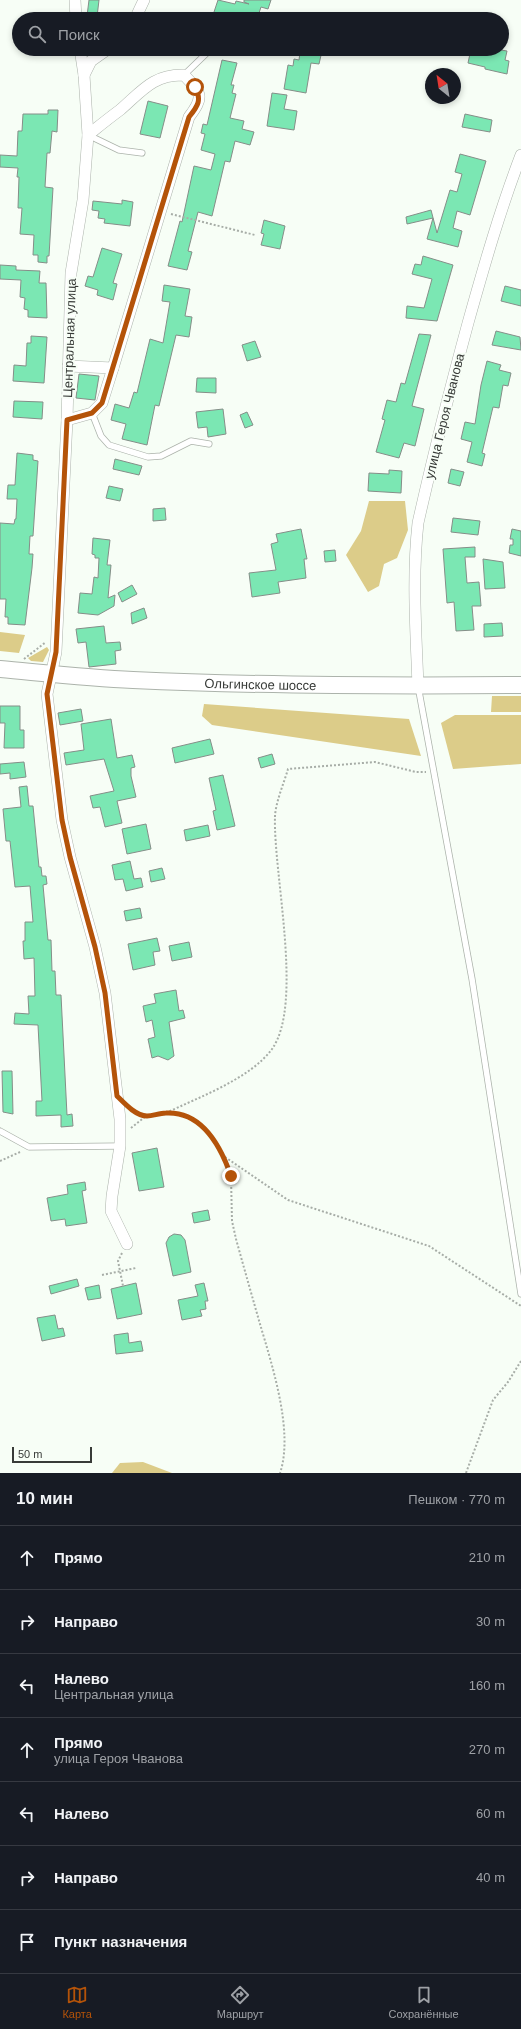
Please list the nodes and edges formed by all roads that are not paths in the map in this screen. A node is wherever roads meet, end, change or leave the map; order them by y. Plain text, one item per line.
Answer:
1 (74, 0) edge
2 (144, 0) edge
3 (75, 12) edge
4 (138, 12) edge
5 (81, 56) edge
6 (98, 56) edge
7 (204, 56) edge
8 (84, 75) junction
9 (184, 75) junction
10 (88, 135) junction
11 (142, 153) dead end
12 (521, 154) edge
13 (68, 366) junction
14 (113, 368) junction
15 (92, 413) junction
16 (67, 420) junction
17 (209, 444) dead end
18 (0, 670) edge
19 (51, 674) junction
20 (521, 685) edge
21 (418, 686) junction
22 (0, 1131) edge
23 (120, 1141) junction
24 (127, 1244) road end
25 (521, 1294) edge

1 - 3 street
2 - 4 street
5 - 8 street, Центральная улица
6 - 8 street
7 - 9 lane
8 - 10 street, Центральная улица
9 - 10 street
9 - 14 street
10 - 11 lane
10 - 13 street, Центральная улица
12 - 21 street, улица Героя Чванова
13 - 14 street
13 - 16 street, Центральная улица
14 - 15 street
15 - 16 street
15 - 17 lane
16 - 19 street, Центральная улица
18 - 19 main road, Ольгинское шоссе
19 - 21 main road, Ольгинское шоссе
19 - 23 street
20 - 21 main road, Ольгинское шоссе
21 - 25 lane
22 - 23 lane
23 - 24 street

